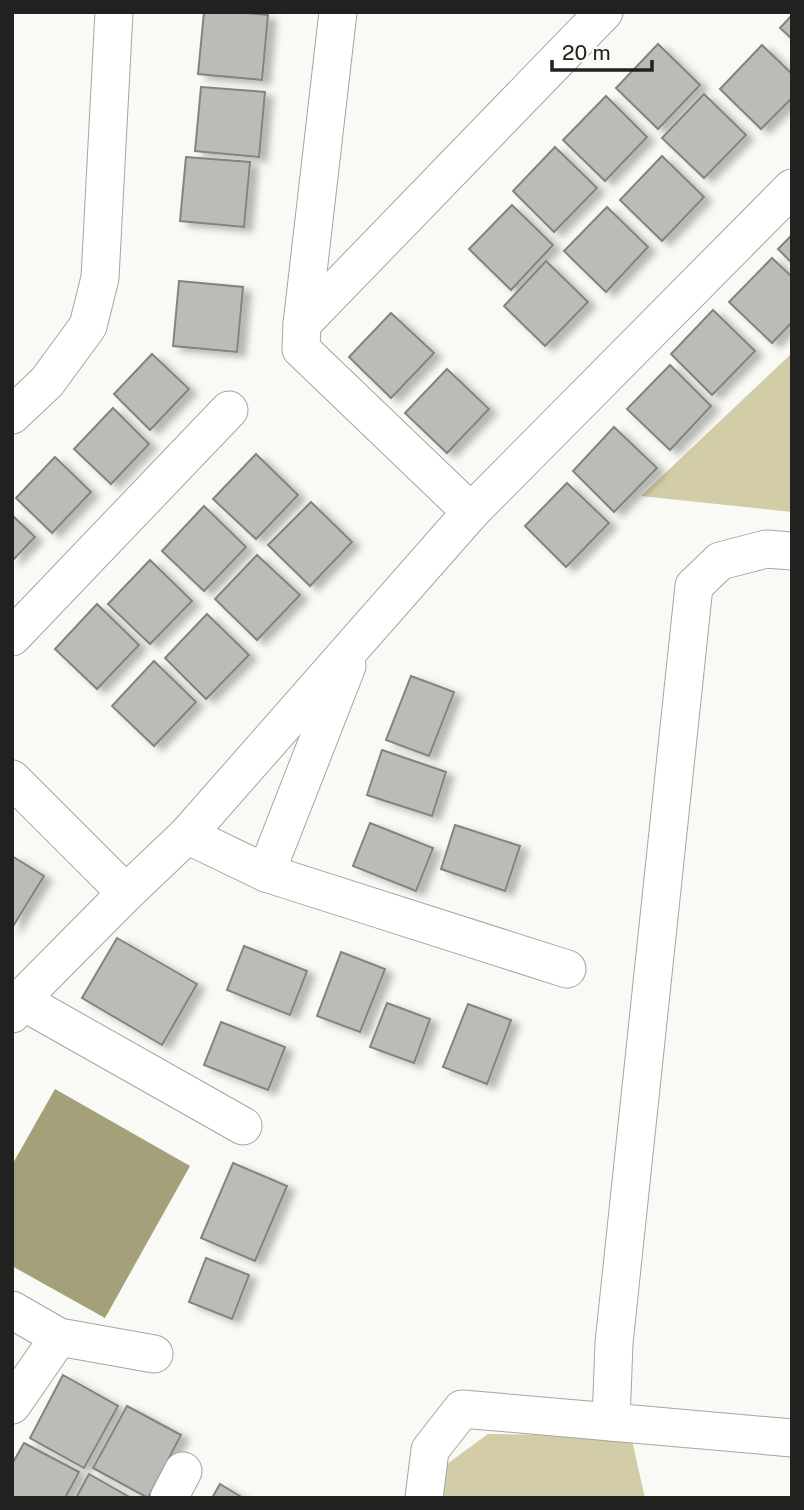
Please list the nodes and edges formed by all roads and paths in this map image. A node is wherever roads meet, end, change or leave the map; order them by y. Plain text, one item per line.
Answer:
1 (114, 12) edge
2 (338, 12) edge
3 (604, 12) edge
4 (792, 188) edge
5 (302, 324) junction
6 (229, 410) dead end
7 (12, 415) edge
8 (471, 512) junction
9 (792, 551) edge
10 (12, 637) edge
11 (356, 643) junction
12 (12, 779) edge
13 (187, 835) junction
14 (266, 873) junction
15 (126, 893) junction
16 (567, 969) dead end
17 (16, 1007) edge
18 (243, 1126) dead end
19 (12, 1310) edge
20 (59, 1337) junction
21 (154, 1354) dead end
22 (12, 1405) edge
23 (611, 1422) junction
24 (792, 1438) edge
25 (424, 1498) edge

1 - 7 street
2 - 5 street
3 - 5 street
4 - 8 street
5 - 8 street
6 - 10 street
8 - 11 street
9 - 23 street
11 - 13 street
11 - 14 street
12 - 15 street
13 - 14 street
13 - 15 street
14 - 16 street
15 - 17 street
17 - 18 street
19 - 20 street
20 - 21 street
20 - 22 street
23 - 24 street
23 - 25 street

